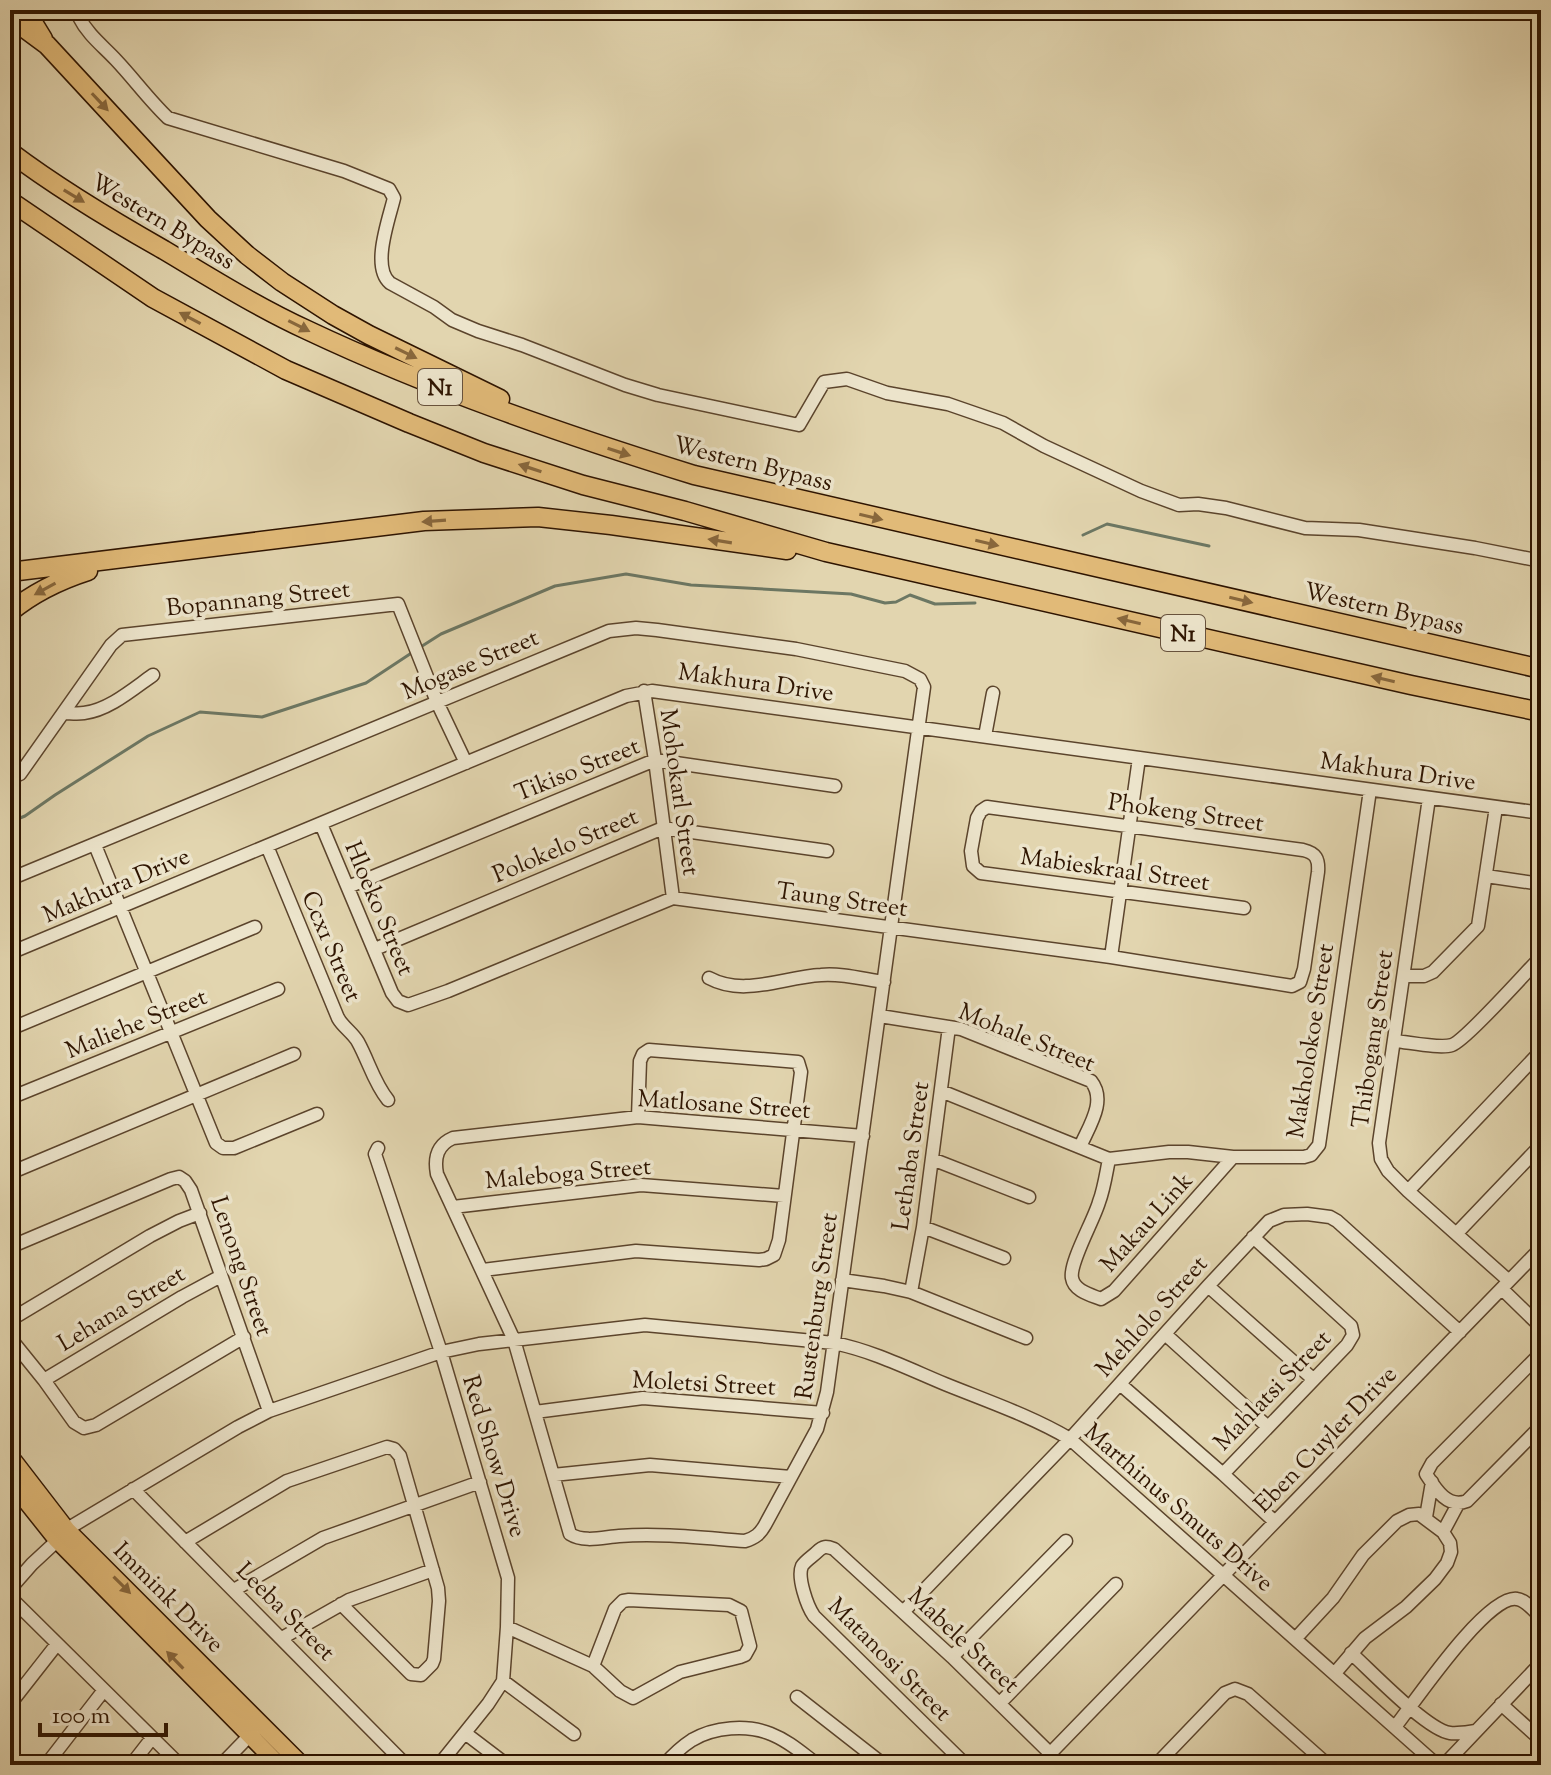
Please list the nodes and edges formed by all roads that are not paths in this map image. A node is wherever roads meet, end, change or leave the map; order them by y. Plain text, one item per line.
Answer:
1 (17, 10) edge
2 (31, 10) edge
3 (83, 10) edge
4 (10, 21) edge
5 (47, 45) junction
6 (10, 152) edge
7 (10, 201) edge
8 (588, 442) junction
9 (201, 550) junction
10 (826, 552) junction
11 (1541, 561) edge
12 (10, 572) edge
13 (10, 612) edge
14 (1431, 643) junction
15 (1541, 661) edge
16 (1541, 669) edge
17 (153, 675) dead end
18 (1411, 685) junction
19 (644, 691) junction
20 (993, 693) dead end
21 (437, 702) junction
22 (1541, 712) edge
23 (64, 713) junction
24 (1541, 723) edge
25 (919, 727) junction
26 (985, 736) junction
27 (1139, 758) junction
28 (655, 760) junction
29 (466, 763) junction
30 (20, 774) dead end
31 (835, 786) dead end
32 (1370, 790) junction
33 (1429, 798) junction
34 (1496, 807) junction
35 (1541, 813) edge
36 (321, 824) junction
37 (1130, 827) junction
38 (663, 828) junction
39 (95, 845) junction
40 (267, 846) junction
41 (827, 851) dead end
42 (981, 873) joint
43 (1486, 876) junction
44 (10, 879) edge
45 (1541, 884) edge
46 (348, 887) junction
47 (1120, 893) junction
48 (673, 898) junction
49 (121, 907) junction
50 (1244, 908) dead end
51 (255, 927) dead end
52 (892, 928) junction
53 (375, 949) junction
54 (10, 953) edge
55 (1111, 957) junction
56 (1541, 957) edge
57 (147, 971) junction
58 (1404, 976) junction
59 (709, 978) dead end
60 (884, 982) junction
61 (1292, 986) joint
62 (278, 989) dead end
63 (880, 1016) junction
64 (949, 1027) junction
65 (10, 1029) edge
66 (171, 1032) junction
67 (1395, 1041) junction
68 (1541, 1051) edge
69 (294, 1054) dead end
70 (941, 1091) junction
71 (197, 1095) junction
72 (10, 1098) edge
73 (388, 1100) dead end
74 (317, 1114) dead end
75 (638, 1117) junction
76 (793, 1130) junction
77 (863, 1136) junction
78 (441, 1145) joint
79 (1541, 1145) edge
80 (1080, 1147) junction
81 (378, 1148) dead end
82 (1233, 1157) junction
83 (932, 1159) junction
84 (1109, 1159) junction
85 (10, 1173) edge
86 (1408, 1191) junction
87 (784, 1196) junction
88 (1029, 1197) dead end
89 (453, 1207) junction
90 (200, 1213) junction
91 (923, 1227) junction
92 (1457, 1233) junction
93 (1253, 1237) junction
94 (10, 1247) edge
95 (1541, 1248) edge
96 (1004, 1258) dead end
97 (483, 1270) junction
98 (221, 1276) junction
99 (842, 1280) junction
100 (1506, 1285) junction
101 (1208, 1286) junction
102 (911, 1292) junction
103 (10, 1320) edge
104 (1541, 1327) edge
105 (1460, 1332) junction
106 (1165, 1334) junction
107 (244, 1337) junction
108 (10, 1338) edge
109 (1026, 1338) dead end
110 (514, 1340) junction
111 (834, 1343) junction
112 (441, 1352) junction
113 (1541, 1353) edge
114 (1313, 1379) junction
115 (44, 1380) junction
116 (1120, 1384) junction
117 (269, 1411) junction
118 (535, 1412) junction
119 (823, 1413) junction
120 (1541, 1426) edge
121 (1268, 1427) junction
122 (1070, 1439) junction
123 (10, 1456) edge
124 (1223, 1474) junction
125 (553, 1475) junction
126 (791, 1477) junction
127 (10, 1481) edge
128 (480, 1482) junction
129 (1432, 1482) junction
130 (133, 1489) junction
131 (1458, 1504) junction
132 (415, 1506) junction
133 (1426, 1517) junction
134 (1275, 1522) junction
135 (1443, 1532) junction
136 (62, 1535) junction
137 (1066, 1541) dead end
138 (185, 1542) junction
139 (834, 1549) joint
140 (433, 1570) junction
141 (1224, 1574) junction
142 (1116, 1584) dead end
143 (10, 1589) edge
144 (234, 1590) junction
145 (10, 1597) edge
146 (341, 1604) junction
147 (903, 1612) junction
148 (1541, 1617) edge
149 (507, 1627) junction
150 (282, 1638) junction
151 (1296, 1638) junction
152 (57, 1644) junction
153 (1351, 1653) junction
154 (952, 1657) junction
155 (1541, 1663) edge
156 (593, 1666) junction
157 (1335, 1673) junction
158 (503, 1681) junction
159 (104, 1690) junction
160 (797, 1697) dead end
161 (1000, 1703) junction
162 (10, 1704) edge
163 (1501, 1704) junction
164 (1410, 1708) junction
165 (1395, 1727) junction
166 (255, 1730) junction
167 (1476, 1731) junction
168 (465, 1733) junction
169 (574, 1734) dead end
170 (152, 1738) junction
171 (1541, 1740) edge
172 (1050, 1754) junction
173 (46, 1765) edge
174 (131, 1765) edge
175 (180, 1765) edge
176 (221, 1765) edge
177 (279, 1765) edge
178 (302, 1765) edge
179 (406, 1765) edge
180 (439, 1765) edge
181 (507, 1765) edge
182 (664, 1765) edge
183 (818, 1765) edge
184 (884, 1765) edge
185 (966, 1765) edge
186 (1039, 1765) edge
187 (1062, 1765) edge
188 (1156, 1765) edge
189 (1328, 1765) edge
190 (1437, 1765) edge
191 (1444, 1765) edge

1 - 4 main road
2 - 5 highway
3 - 11 street
4 - 5 highway
5 -> 8 highway
6 -> 8 highway, Western Bypass / N1
10 -> 7 highway, N1
8 -> 14 highway, Western Bypass / N1
10 -> 9 highway
9 - 12 highway
9 -> 13 highway
18 -> 10 highway, N1
14 - 15 highway
14 - 16 highway, Western Bypass / N1
17 - 23 street
18 - 22 highway, N1
18 - 24 highway
19 - 25 street, Makhura Drive
19 - 28 street, Mohokarl Street
19 - 29 street, Makhura Drive
20 - 26 street
21 - 23 street, Bopannang Street
21 - 25 street, Mogase Street
21 - 29 street, Bopannang Street
21 - 39 street, Mogase Street
23 - 30 street, Bopannang Street
25 - 26 street, Makhura Drive
25 - 52 street, Rustenburg Street
26 - 27 street, Makhura Drive
27 - 32 street, Makhura Drive
27 - 37 street
28 - 31 street, Tikiso Street
28 - 38 street, Mohokarl Street
28 - 46 street, Tikiso Street
29 - 36 street, Makhura Drive
32 - 33 street, Makhura Drive
32 - 82 street, Makholokoe Street
33 - 34 street, Makhura Drive
33 - 58 street, Thibogang Street
34 - 35 street, Makhura Drive
34 - 43 street
36 - 40 street, Makhura Drive
36 - 46 street, Hloeko Street
37 - 42 street, Phokeng Street
37 - 47 street
37 - 61 street, Phokeng Street
38 - 41 street, Polokelo Street
38 - 48 street, Mohokarl Street
38 - 53 street, Polokelo Street
39 - 44 street, Mogase Street
39 - 49 street
40 - 49 street, Makhura Drive
40 - 73 street, Ccx1 Street
42 - 47 street, Mabieskraal Street
43 - 45 street
43 - 58 street
46 - 53 street, Hloeko Street
47 - 50 street, Mabieskraal Street
47 - 55 street
48 - 52 street, Taung Street
48 - 53 street, Hloeko Street
49 - 54 street, Makhura Drive
49 - 57 street
51 - 57 street
52 - 55 street, Taung Street
52 - 60 street, Rustenburg Street
55 - 61 street, Taung Street
56 - 67 street
57 - 65 street
57 - 66 street
58 - 67 street, Thibogang Street
59 - 60 street
60 - 63 street, Rustenburg Street
62 - 66 street, Maliehe Street
63 - 64 street, Mohale Street
63 - 77 street, Rustenburg Street
64 - 70 street, Lethaba Street
64 - 80 street, Mohale Street
66 - 71 street
66 - 72 street, Maliehe Street
67 - 86 street, Thibogang Street
68 - 86 street
69 - 71 street
70 - 80 street, Makholokoe Street
70 - 83 street, Lethaba Street
71 - 74 street
71 - 85 street
75 - 76 street, Matlosane Street
75 - 76 street
75 - 78 street, Matlosane Street
76 - 77 street, Matlosane Street
76 - 87 street
77 - 99 street, Rustenburg Street
78 - 89 street, Rustenburg Street
79 - 92 street
80 - 84 street, Makholokoe Street
81 - 112 street, Red Show Drive
82 - 84 street, Makholokoe Street
82 - 84 street, Makau Link
83 - 88 street
83 - 91 street, Lethaba Street
86 - 92 street, Thibogang Street
87 - 89 street, Maleboga Street
87 - 97 street
89 - 97 street, Rustenburg Street
90 - 94 street, Lenong Street
90 - 98 street, Lenong Street
90 - 103 street
91 - 96 street
91 - 102 street, Lethaba Street
92 - 100 street, Thibogang Street
93 - 101 street, Mehlolo Street
93 - 105 street, Mehlolo Street
93 - 114 street, Mahlatsi Street
95 - 100 street, Eben Cuyler Drive
97 - 110 street, Rustenburg Street
98 - 107 street, Lenong Street
98 - 115 street, Lehana Street
99 - 102 street
99 - 111 street, Rustenburg Street
100 - 104 street, Thibogang Street
100 - 105 street, Eben Cuyler Drive
101 - 106 street, Mehlolo Street
101 - 114 street
102 - 109 street
105 - 134 street, Eben Cuyler Drive
106 - 116 street, Mehlolo Street
106 - 121 street
107 - 115 street
107 - 117 street, Lenong Street
108 - 115 street
110 - 111 street, Marthinus Smuts Drive
110 - 112 street, Marthinus Smuts Drive
110 - 118 street, Rustenburg Street
111 - 119 street, Rustenburg Street
111 - 122 street, Marthinus Smuts Drive
112 - 117 street, Marthinus Smuts Drive
112 - 128 street, Red Show Drive
113 - 129 street
114 - 121 street, Mahlatsi Street
116 - 122 street, Mehlolo Street
116 - 124 street
117 - 130 street, Marthinus Smuts Drive
118 - 119 street, Moletsi Street
118 - 125 street, Rustenburg Street
119 - 126 street, Rustenburg Street
120 - 131 street
121 - 124 street, Mahlatsi Street
122 - 141 street, Marthinus Smuts Drive
122 - 147 street, Mehlolo Street
123 - 136 main road, Immink Drive
124 - 134 street
125 - 126 street
125 - 126 street, Rustenburg Street
127 - 136 main road, Immink Drive
128 - 132 street
128 - 149 street, Red Show Drive
129 - 131 street
129 - 133 street
130 - 136 street, Marthinus Smuts Drive
130 - 138 street, Leeba Street
131 - 135 street
132 - 138 street
132 - 140 street
132 - 144 street
133 - 135 street
133 - 151 street
134 - 141 street, Eben Cuyler Drive
135 - 153 street
136 - 143 street, Marthinus Smuts Drive
136 - 166 main road, Immink Drive
137 - 154 street
138 - 144 street, Leeba Street
139 - 147 street, Mabele Street
139 - 185 street, Matanosi Street
140 - 146 street
140 - 146 street
141 - 151 street, Marthinus Smuts Drive
141 - 172 street, Eben Cuyler Drive
142 - 161 street
144 - 150 street, Leeba Street
145 - 152 street
146 - 150 street
147 - 154 street, Mabele Street
148 - 164 street
149 - 156 street
149 - 158 street, Red Show Drive
150 - 179 street, Leeba Street
151 - 157 street, Marthinus Smuts Drive
152 - 159 street
152 - 162 street
153 - 157 street
153 - 164 street
154 - 161 street, Mabele Street
155 - 163 street
156 - 156 street
157 - 165 street, Marthinus Smuts Drive
158 - 168 street
158 - 169 street
159 - 170 street
159 - 173 street
160 - 184 street
161 - 172 street, Mabele Street
163 - 167 street
163 - 171 street
164 - 165 street
164 - 167 street
165 - 190 street, Marthinus Smuts Drive
166 - 176 street
166 - 177 main road, Immink Drive
166 - 178 main road, Immink Drive
167 - 191 street
168 - 180 street
168 - 181 street
170 - 174 street
170 - 175 street
172 - 186 street, Eben Cuyler Drive
172 - 187 street, Mabele Street
182 - 183 street
188 - 189 street

